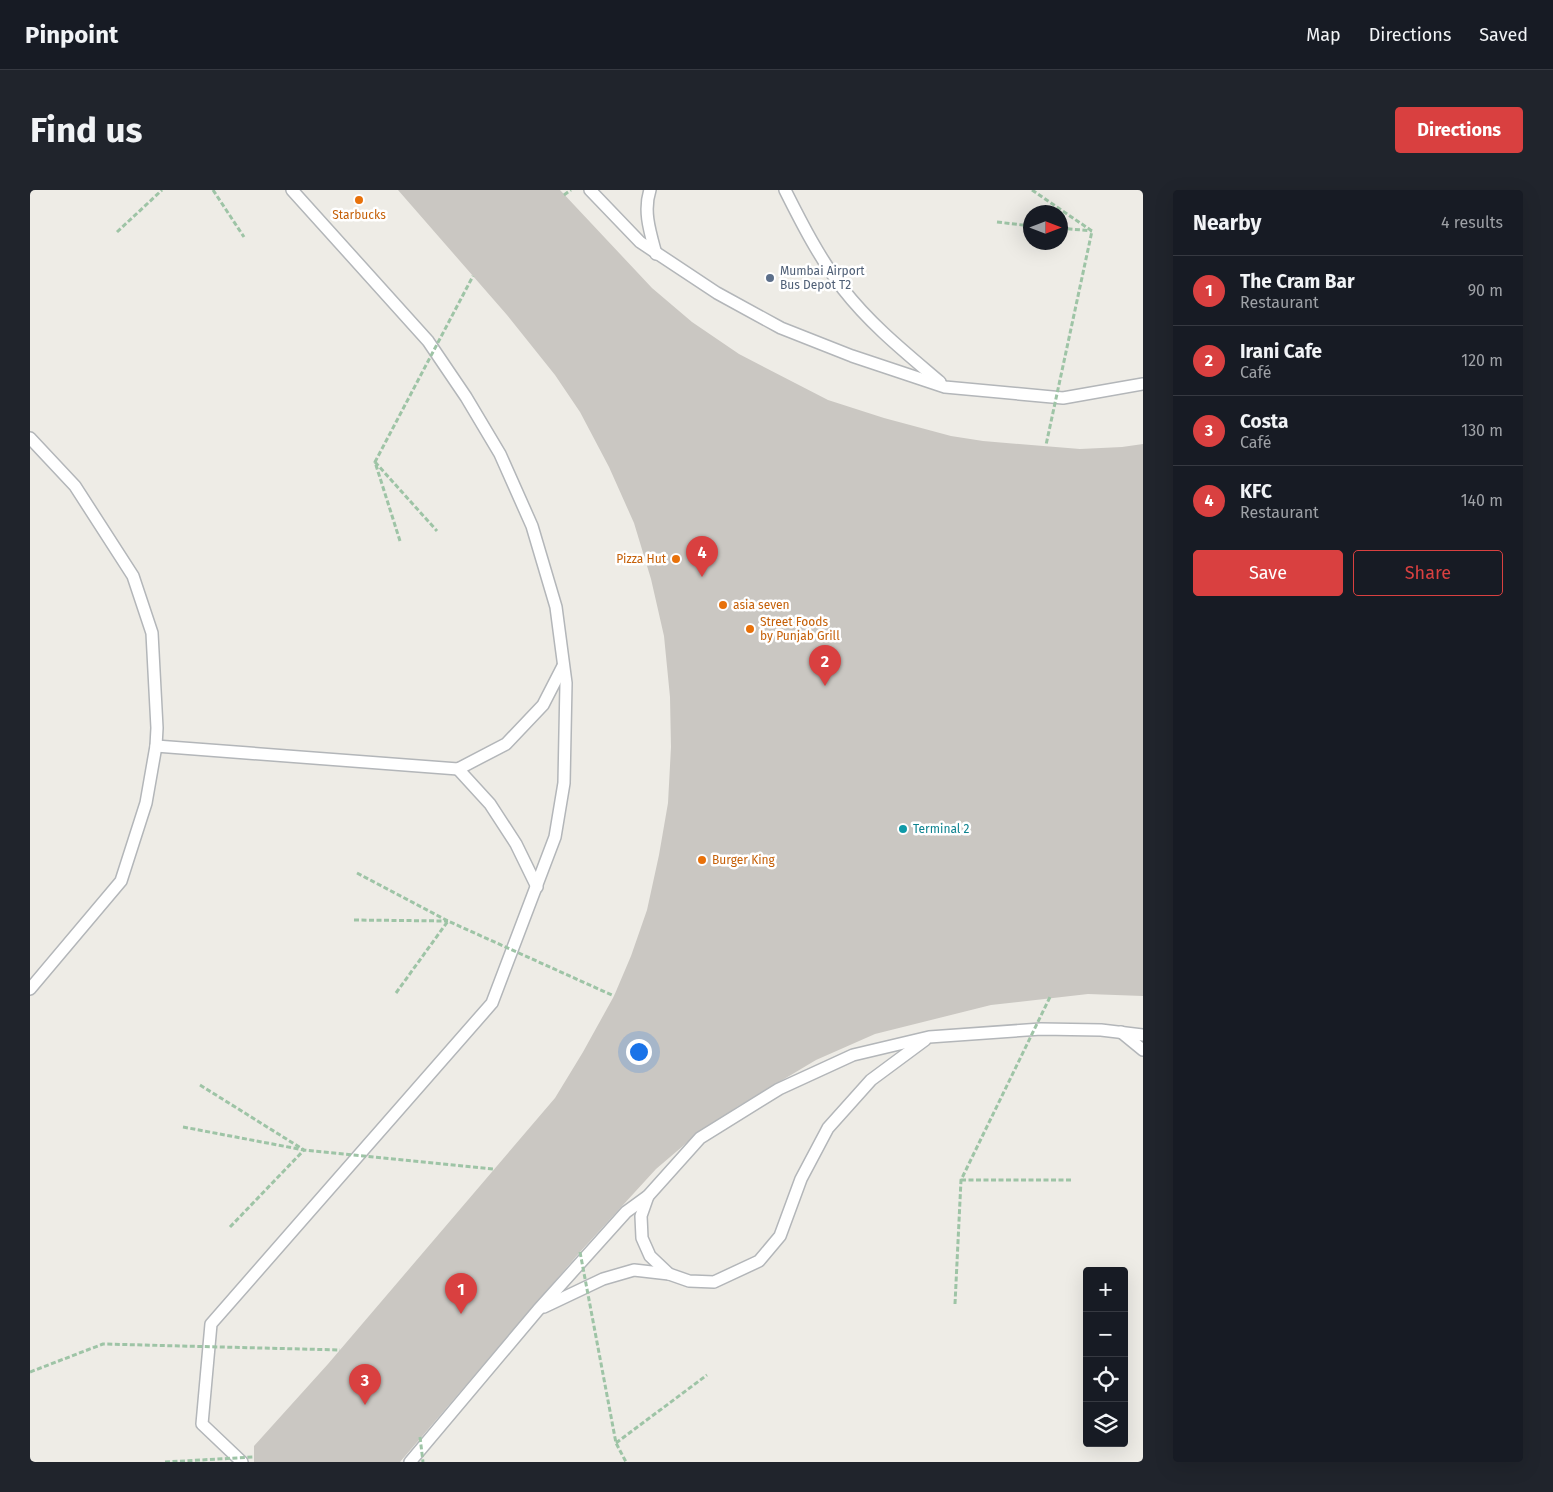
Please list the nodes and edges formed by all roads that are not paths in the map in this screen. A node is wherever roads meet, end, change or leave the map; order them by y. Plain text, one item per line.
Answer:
1 (292, 190) edge
2 (590, 190) edge
3 (650, 190) edge
4 (785, 190) edge
5 (656, 254) junction
6 (1143, 384) edge
7 (945, 387) junction
8 (30, 438) edge
9 (563, 666) junction
10 (156, 746) junction
11 (458, 770) junction
12 (537, 888) junction
13 (30, 989) edge
14 (1121, 1032) junction
15 (1143, 1035) edge
16 (929, 1037) junction
17 (1143, 1050) edge
18 (648, 1196) junction
19 (669, 1274) junction
20 (538, 1310) junction
21 (242, 1462) edge
22 (410, 1462) edge

1 - 9 lane
2 - 5 lane
3 - 5 lane
4 - 7 lane
5 - 7 lane
6 - 7 lane
8 - 10 lane
9 - 11 lane
9 - 12 lane
10 - 11 lane
10 - 13 lane
11 - 12 lane
12 - 21 lane
14 - 15 lane
14 - 16 lane
14 - 17 lane
16 - 18 lane
16 - 19 lane
18 - 19 lane
18 - 20 lane
19 - 20 lane
20 - 22 lane

